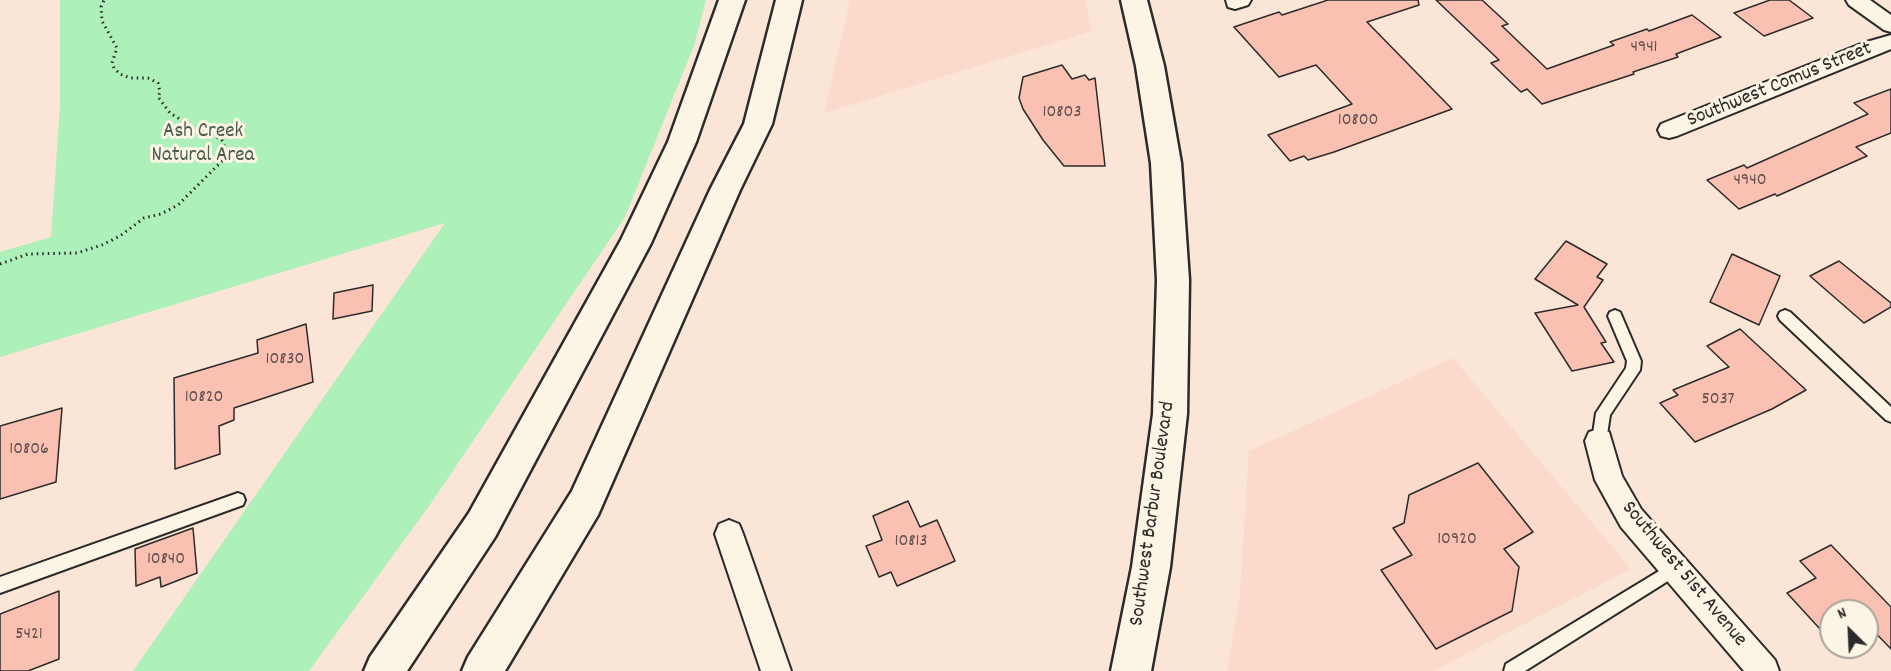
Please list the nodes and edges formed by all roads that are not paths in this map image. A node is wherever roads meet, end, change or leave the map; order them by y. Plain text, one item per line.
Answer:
1 (732, 0) edge
2 (789, 0) edge
3 (1134, 0) edge
4 (1856, 0) edge
5 (1891, 25) edge
6 (1891, 42) edge
7 (1669, 130) dead end
8 (1615, 316) dead end
9 (1785, 316) dead end
10 (1891, 416) edge
11 (1599, 441) joint
12 (238, 500) dead end
13 (729, 534) dead end
14 (1674, 569) junction
15 (0, 585) edge
16 (1512, 669) dead end
17 (384, 671) edge
18 (482, 671) edge
19 (776, 671) edge
20 (1131, 671) edge
21 (1764, 671) edge

1 - 17 main road
2 - 18 main road
3 - 20 main road, Southwest Barbur Boulevard
4 - 5 street
6 - 7 street, Southwest Comus Street
8 - 11 lane
9 - 10 lane
11 - 14 street, Southwest 51st Avenue
12 - 15 lane
13 - 19 street
14 - 16 lane
14 - 21 street, Southwest 51st Avenue

